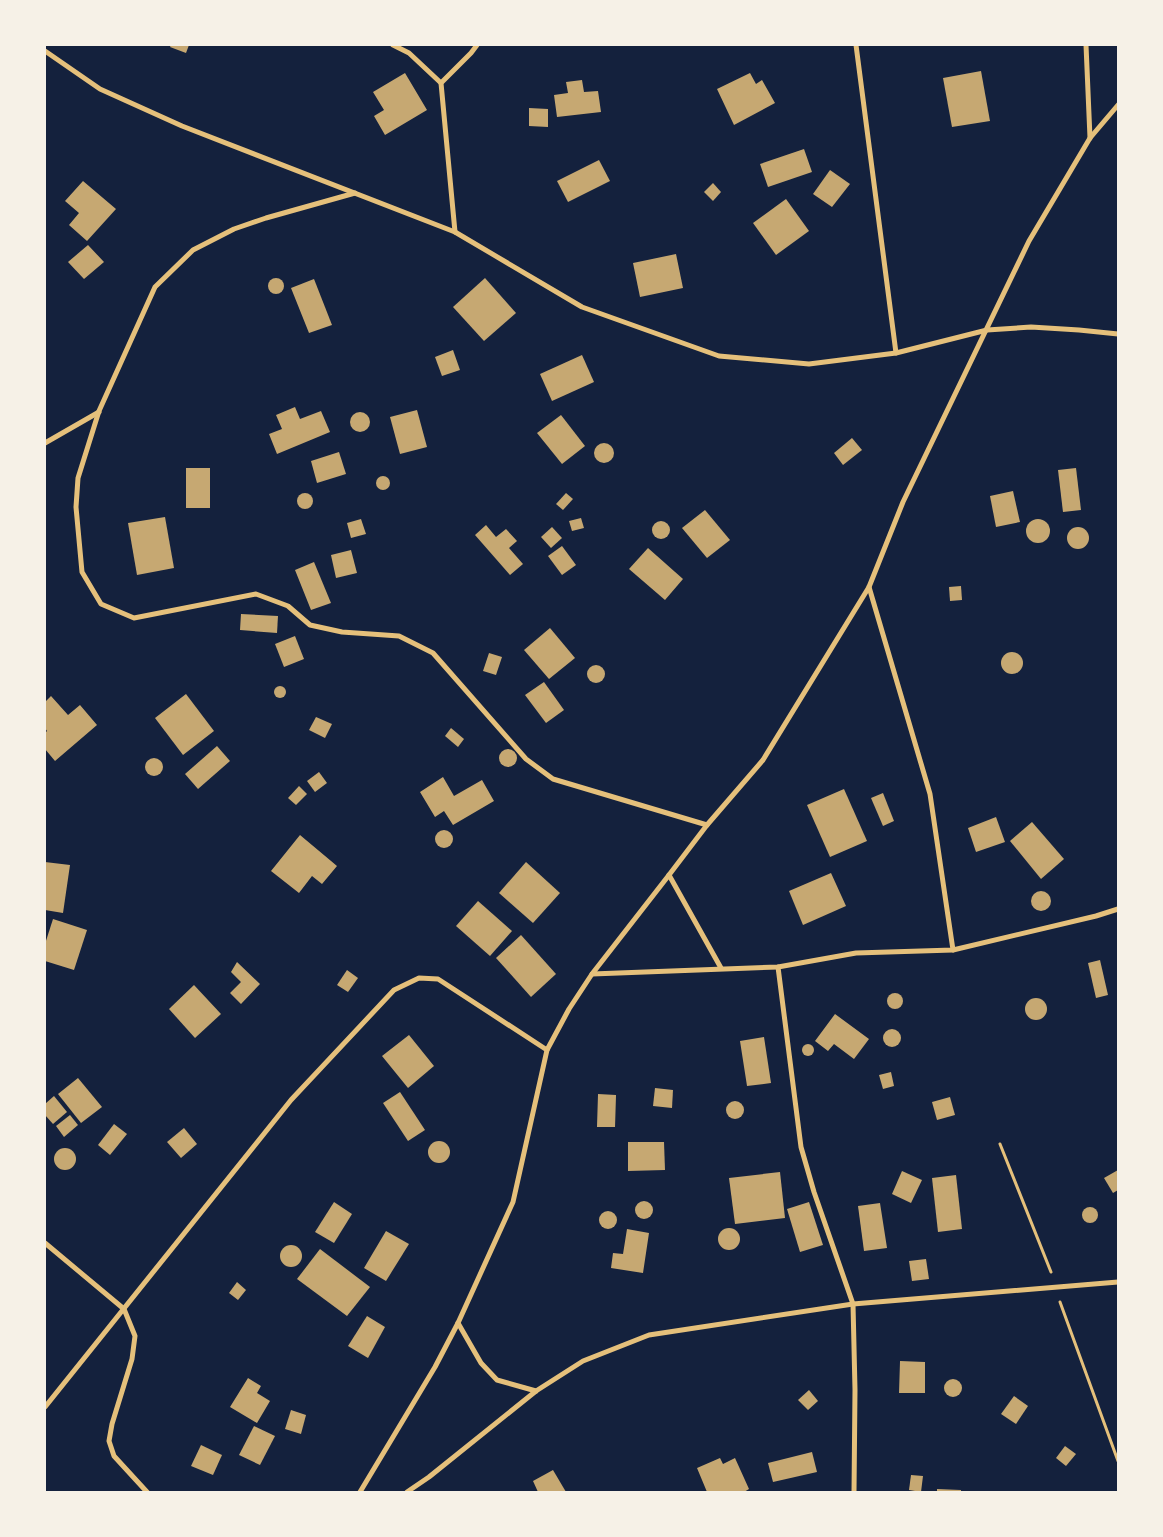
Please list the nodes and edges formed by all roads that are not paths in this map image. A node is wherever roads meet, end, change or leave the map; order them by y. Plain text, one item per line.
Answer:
1 (393, 45) edge
2 (477, 45) edge
3 (856, 45) edge
4 (1086, 45) edge
5 (45, 51) edge
6 (441, 83) junction
7 (1118, 105) edge
8 (1090, 138) junction
9 (355, 193) junction
10 (456, 232) junction
11 (987, 330) junction
12 (1118, 334) edge
13 (896, 352) junction
14 (99, 412) junction
15 (45, 443) edge
16 (869, 587) junction
17 (707, 825) junction
18 (669, 875) junction
19 (1118, 909) edge
20 (953, 950) junction
21 (778, 967) junction
22 (721, 968) junction
23 (592, 974) junction
24 (547, 1050) junction
25 (45, 1243) edge
26 (1118, 1282) edge
27 (853, 1304) junction
28 (124, 1309) junction
29 (458, 1324) junction
30 (536, 1391) junction
31 (45, 1407) edge
32 (147, 1492) edge
33 (360, 1492) edge
34 (407, 1492) edge
35 (854, 1492) edge

1 - 6 street
2 - 6 street
3 - 13 street
4 - 8 street
5 - 9 street
6 - 10 street
7 - 8 street
8 - 11 street
9 - 10 street
9 - 14 street
10 - 13 street
11 - 12 street
11 - 13 street
11 - 16 street
14 - 15 street
14 - 17 street
16 - 17 street
16 - 20 street
17 - 18 street
18 - 22 street
18 - 23 street
19 - 20 street
20 - 21 street
21 - 22 street
21 - 27 street
22 - 23 street
23 - 24 street
24 - 28 street
24 - 29 street
25 - 28 street
26 - 27 street
27 - 30 street
27 - 35 street
28 - 31 street
28 - 32 street
29 - 30 street
29 - 33 street
30 - 34 street

